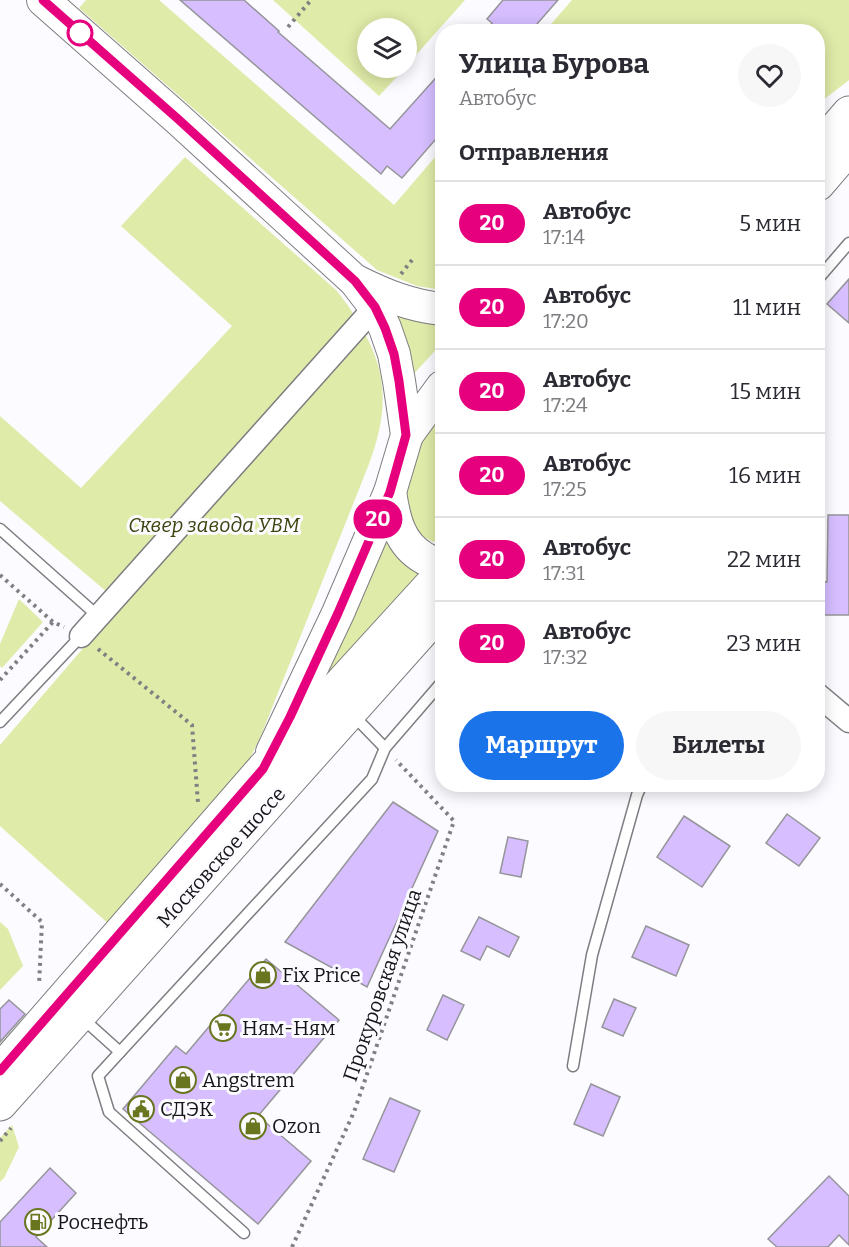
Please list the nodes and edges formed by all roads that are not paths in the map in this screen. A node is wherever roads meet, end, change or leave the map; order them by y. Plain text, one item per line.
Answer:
1 (43, 0) edge
2 (849, 104) edge
3 (849, 113) edge
4 (825, 120) edge
5 (825, 141) edge
6 (849, 148) edge
7 (825, 176) edge
8 (849, 243) edge
9 (825, 271) edge
10 (355, 281) junction
11 (375, 307) junction
12 (435, 308) edge
13 (435, 396) edge
14 (406, 435) junction
15 (390, 492) junction
16 (0, 530) edge
17 (435, 563) edge
18 (435, 581) edge
19 (99, 617) junction
20 (435, 617) edge
21 (81, 636) joint
22 (435, 690) edge
23 (825, 701) edge
24 (351, 712) junction
25 (849, 721) edge
26 (0, 722) edge
27 (385, 748) junction
28 (263, 769) junction
29 (638, 792) edge
30 (60, 1001) junction
31 (120, 1053) junction
32 (573, 1066) dead end
33 (0, 1071) edge
34 (0, 1104) edge
35 (244, 1233) dead end

1 - 10 main road
2 - 4 main road
3 - 5 main road
6 - 7 main road
8 - 9 lane
10 - 11 main road
10 - 12 main road
11 - 14 main road
11 - 19 street
13 - 14 main road
14 - 15 main road
15 - 17 main road
15 - 28 main road
16 - 19 lane
18 - 28 main road, Московское шоссе
19 - 21 street
20 - 24 main road, Московское шоссе
21 - 26 lane
22 - 27 lane
23 - 25 street
24 - 27 lane
24 - 30 main road, Московское шоссе
27 - 31 lane
28 - 30 main road, Московское шоссе
29 - 32 lane
30 - 31 lane
30 - 33 main road, Московское шоссе
30 - 34 main road, Московское шоссе
31 - 35 lane

